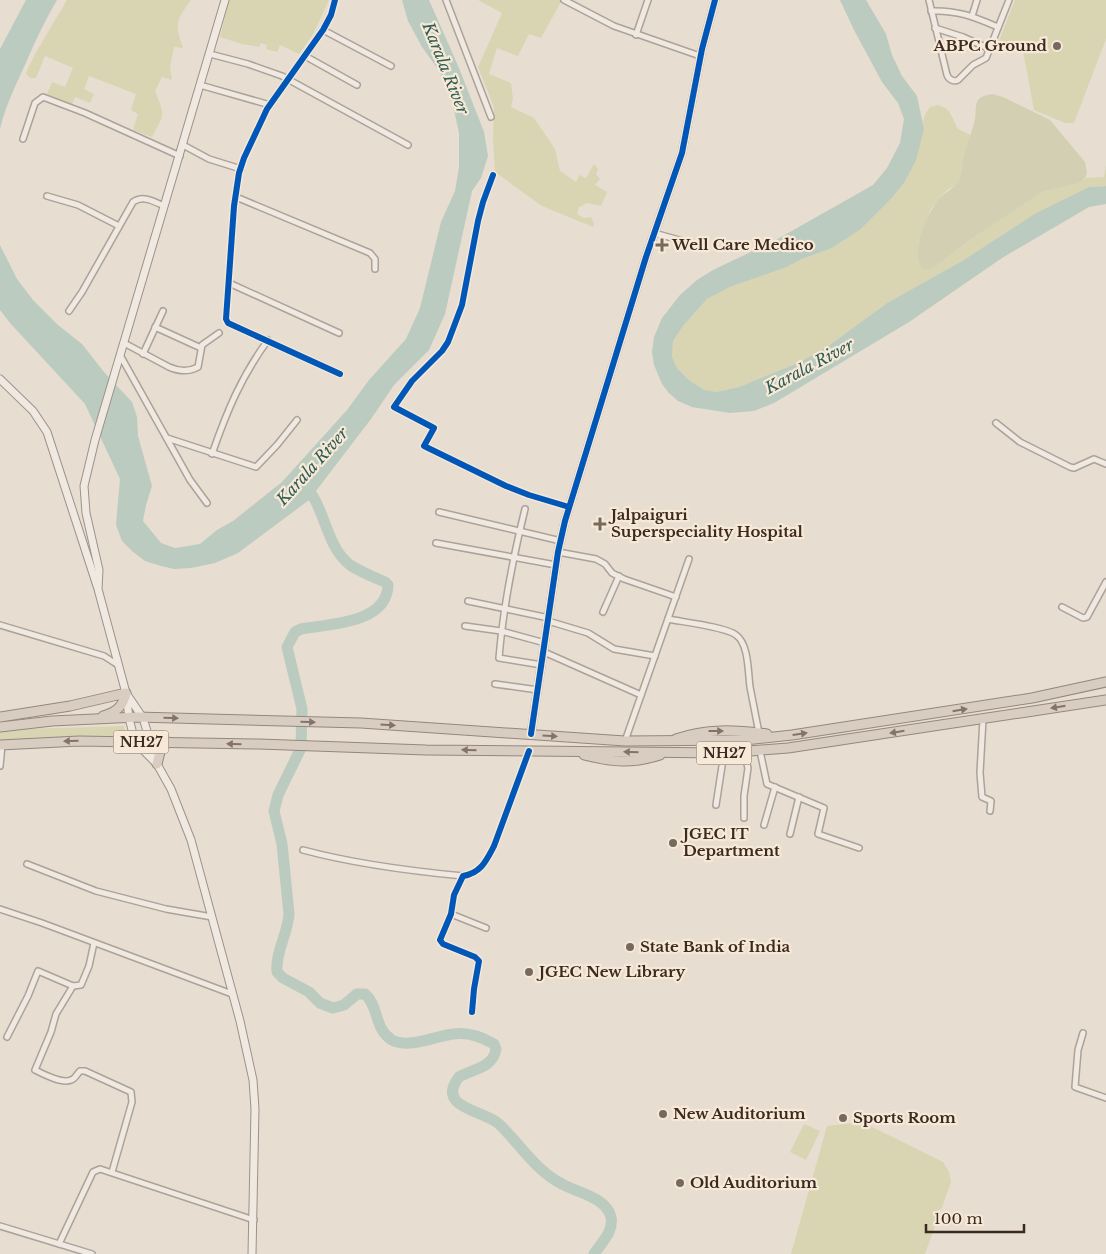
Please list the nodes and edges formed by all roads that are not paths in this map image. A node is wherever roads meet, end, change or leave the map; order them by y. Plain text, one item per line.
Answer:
1 (225, 0) edge
2 (335, 0) edge
3 (446, 0) edge
4 (564, 0) edge
5 (648, 0) edge
6 (714, 0) edge
7 (929, 0) edge
8 (978, 0) edge
9 (1009, 0) edge
10 (931, 11) junction
11 (972, 16) junction
12 (998, 27) junction
13 (935, 28) junction
14 (323, 30) junction
15 (636, 34) junction
16 (990, 49) junction
17 (210, 54) junction
18 (305, 56) junction
19 (700, 56) junction
20 (391, 66) dead end
21 (288, 80) junction
22 (200, 85) junction
23 (357, 85) dead end
24 (270, 105) junction
25 (491, 117) dead end
26 (23, 139) dead end
27 (183, 145) junction
28 (408, 145) dead end
29 (180, 156) junction
30 (241, 169) junction
31 (493, 175) dead end
32 (48, 196) dead end
33 (236, 197) junction
34 (164, 206) junction
35 (119, 226) junction
36 (654, 233) junction
37 (701, 246) dead end
38 (375, 269) dead end
39 (228, 284) junction
40 (69, 311) dead end
41 (163, 311) dead end
42 (155, 327) junction
43 (219, 333) dead end
44 (339, 333) dead end
45 (268, 340) junction
46 (124, 343) junction
47 (201, 348) junction
48 (143, 354) junction
49 (120, 355) junction
50 (340, 374) dead end
51 (1, 383) edge
52 (297, 420) dead end
53 (996, 423) dead end
54 (167, 438) junction
55 (212, 454) junction
56 (1106, 464) edge
57 (208, 503) dead end
58 (569, 507) junction
59 (525, 509) dead end
60 (439, 512) dead end
61 (520, 531) junction
62 (561, 541) junction
63 (436, 543) dead end
64 (558, 552) junction
65 (513, 557) junction
66 (689, 559) dead end
67 (556, 565) junction
68 (619, 576) junction
69 (1106, 582) edge
70 (98, 589) junction
71 (676, 597) junction
72 (468, 601) dead end
73 (1062, 607) dead end
74 (504, 608) junction
75 (603, 612) dead end
76 (668, 619) junction
77 (548, 620) junction
78 (0, 625) edge
79 (465, 626) dead end
80 (501, 632) junction
81 (545, 643) junction
82 (113, 647) junction
83 (544, 652) junction
84 (104, 656) junction
85 (655, 656) junction
86 (118, 665) junction
87 (542, 665) junction
88 (1106, 682) edge
89 (495, 684) dead end
90 (538, 690) junction
91 (126, 693) junction
92 (641, 695) junction
93 (1106, 700) edge
94 (0, 717) edge
95 (94, 718) junction
96 (129, 718) junction
97 (143, 718) junction
98 (983, 718) junction
99 (0, 727) edge
100 (759, 733) junction
101 (531, 734) junction
102 (783, 736) junction
103 (625, 741) junction
104 (669, 741) junction
105 (135, 742) junction
106 (152, 742) junction
107 (168, 742) junction
108 (1, 745) edge
109 (529, 751) junction
110 (760, 751) junction
111 (744, 752) junction
112 (724, 753) junction
113 (157, 764) junction
114 (0, 766) edge
115 (775, 787) junction
116 (799, 797) junction
117 (716, 805) dead end
118 (990, 811) dead end
119 (744, 818) dead end
120 (764, 825) dead end
121 (790, 834) dead end
122 (859, 848) dead end
123 (303, 850) dead end
124 (27, 864) dead end
125 (463, 876) junction
126 (0, 910) edge
127 (451, 914) junction
128 (212, 917) junction
129 (486, 928) dead end
130 (94, 943) junction
131 (74, 986) junction
132 (232, 994) junction
133 (472, 1012) dead end
134 (1083, 1033) dead end
135 (7, 1037) dead end
136 (1106, 1098) edge
137 (112, 1172) junction
138 (254, 1220) junction
139 (0, 1226) edge
140 (59, 1244) junction
141 (92, 1254) edge
142 (252, 1254) edge

1 - 17 main road
2 - 14 street
3 - 25 street
4 - 15 street
5 - 15 street
6 - 19 main road
7 - 10 street
8 - 11 street
9 - 12 street
10 - 11 street
10 - 13 street
11 - 12 street
12 - 16 street
13 - 16 street
13 - 16 street
14 - 18 street
14 - 20 street
15 - 19 street
17 - 21 street
17 - 22 main road
18 - 21 street
18 - 23 street
19 - 36 main road
21 - 24 street
21 - 28 street
22 - 24 street
22 - 27 main road
24 - 30 street
26 - 29 street
27 - 29 main road
27 - 30 street
29 - 34 main road
30 - 33 street
31 - 58 street
32 - 35 street
33 - 38 street
33 - 39 street
34 - 35 street
34 - 46 main road
35 - 40 street
36 - 37 street
36 - 58 main road
39 - 44 street
39 - 45 street
41 - 42 street
42 - 47 street
42 - 48 street
43 - 47 street
45 - 50 street
45 - 55 street
46 - 48 street
46 - 49 main road
47 - 48 street
49 - 54 street
49 - 70 main road
51 - 70 main road
52 - 55 street
53 - 56 street
54 - 55 street
54 - 57 street
58 - 62 main road
59 - 61 street
60 - 61 street
61 - 62 street
61 - 65 street
62 - 64 main road
63 - 65 street
64 - 67 main road
64 - 68 street
65 - 67 street
65 - 74 street
66 - 71 street
67 - 77 main road
68 - 71 street
68 - 75 street
69 - 73 street
70 - 82 main road
71 - 76 street
72 - 74 street
74 - 77 street
74 - 80 street
76 - 85 street
76 - 100 street
77 - 81 main road
77 - 85 street
78 - 84 street
79 - 80 street
80 - 81 street
80 - 87 street
81 - 83 main road
82 - 84 street
82 - 86 main road
83 - 87 main road
83 - 92 street
84 - 86 street
85 - 92 street
86 - 91 main road
87 - 90 main road
102 -> 88 highway, NH27
89 - 90 street
90 - 101 main road
91 - 94 highway
91 - 95 highway
91 - 96 main road
91 - 97 main road
92 - 103 street
93 -> 98 highway, NH27
95 - 96 highway, NH27
95 - 99 highway, NH27
96 - 97 highway, NH27
96 - 105 main road
97 -> 101 highway, NH27
97 - 106 main road
98 -> 110 highway, NH27
98 - 118 street
100 - 102 highway, NH27
104 -> 100 highway, NH27
101 -> 103 highway, NH27
101 - 109 highway
102 - 104 highway, NH27
103 - 104 highway, NH27
105 - 106 highway, NH27
105 -> 108 highway, NH27
105 - 113 main road
106 - 107 highway, NH27
106 - 113 main road
109 -> 107 highway, NH27
107 - 113 highway
108 - 114 street
112 -> 109 highway, NH27
109 - 125 street
110 - 111 highway, NH27
110 - 115 street
111 - 112 highway, NH27
111 - 119 street
112 - 117 street
113 - 128 main road
115 - 116 street
115 - 120 street
116 - 121 street
116 - 122 street
123 - 125 street
124 - 128 street
125 - 127 street
126 - 130 street
127 - 129 street
127 - 133 street
128 - 132 main road
130 - 131 street
130 - 132 street
131 - 135 street
131 - 137 street
132 - 138 main road
134 - 136 street
137 - 138 street
137 - 140 street
138 - 142 main road
139 - 140 street
140 - 141 street

